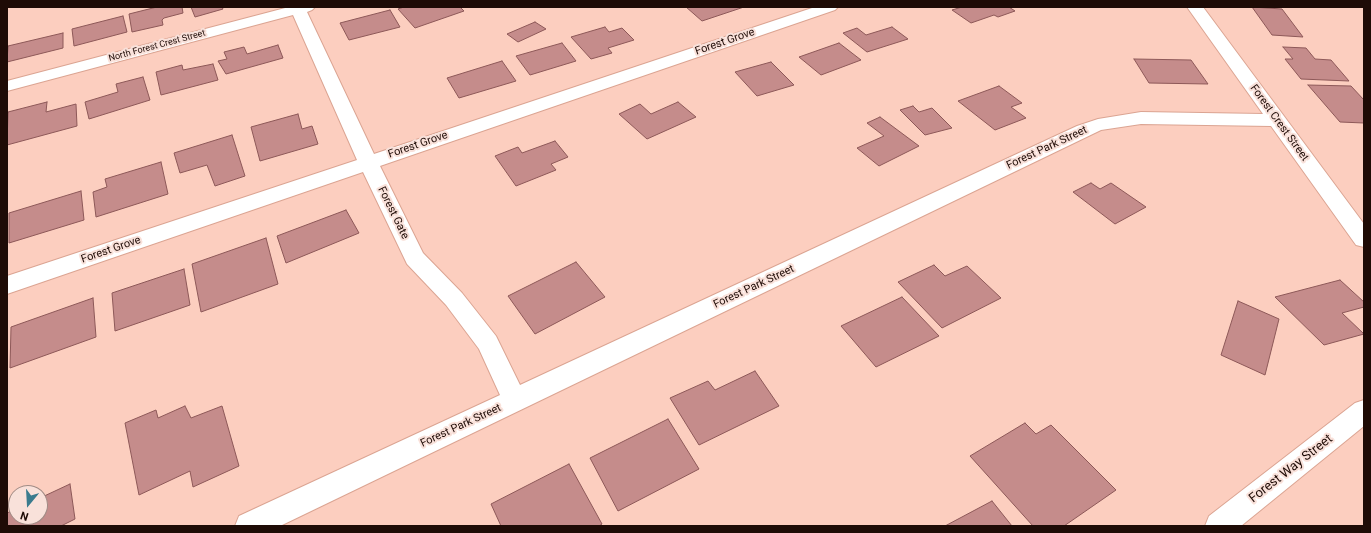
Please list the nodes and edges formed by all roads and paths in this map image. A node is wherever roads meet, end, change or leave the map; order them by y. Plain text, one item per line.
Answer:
1 (830, 7) edge
2 (1195, 7) edge
3 (303, 8) edge
4 (7, 86) edge
5 (1276, 120) junction
6 (368, 162) junction
7 (1364, 239) edge
8 (7, 285) edge
9 (515, 400) junction
10 (1364, 411) edge
11 (250, 526) edge
12 (1219, 526) edge

1 - 6 street, Forest Grove
2 - 5 street, Forest Crest Street
3 - 4 street, North Forest Crest Street
3 - 6 street, Forest Gate
5 - 7 street, Forest Crest Street
5 - 9 street, Forest Park Street
6 - 8 street, Forest Grove
6 - 9 street, Forest Gate
9 - 11 street, Forest Park Street
10 - 12 street, Forest Way Street

